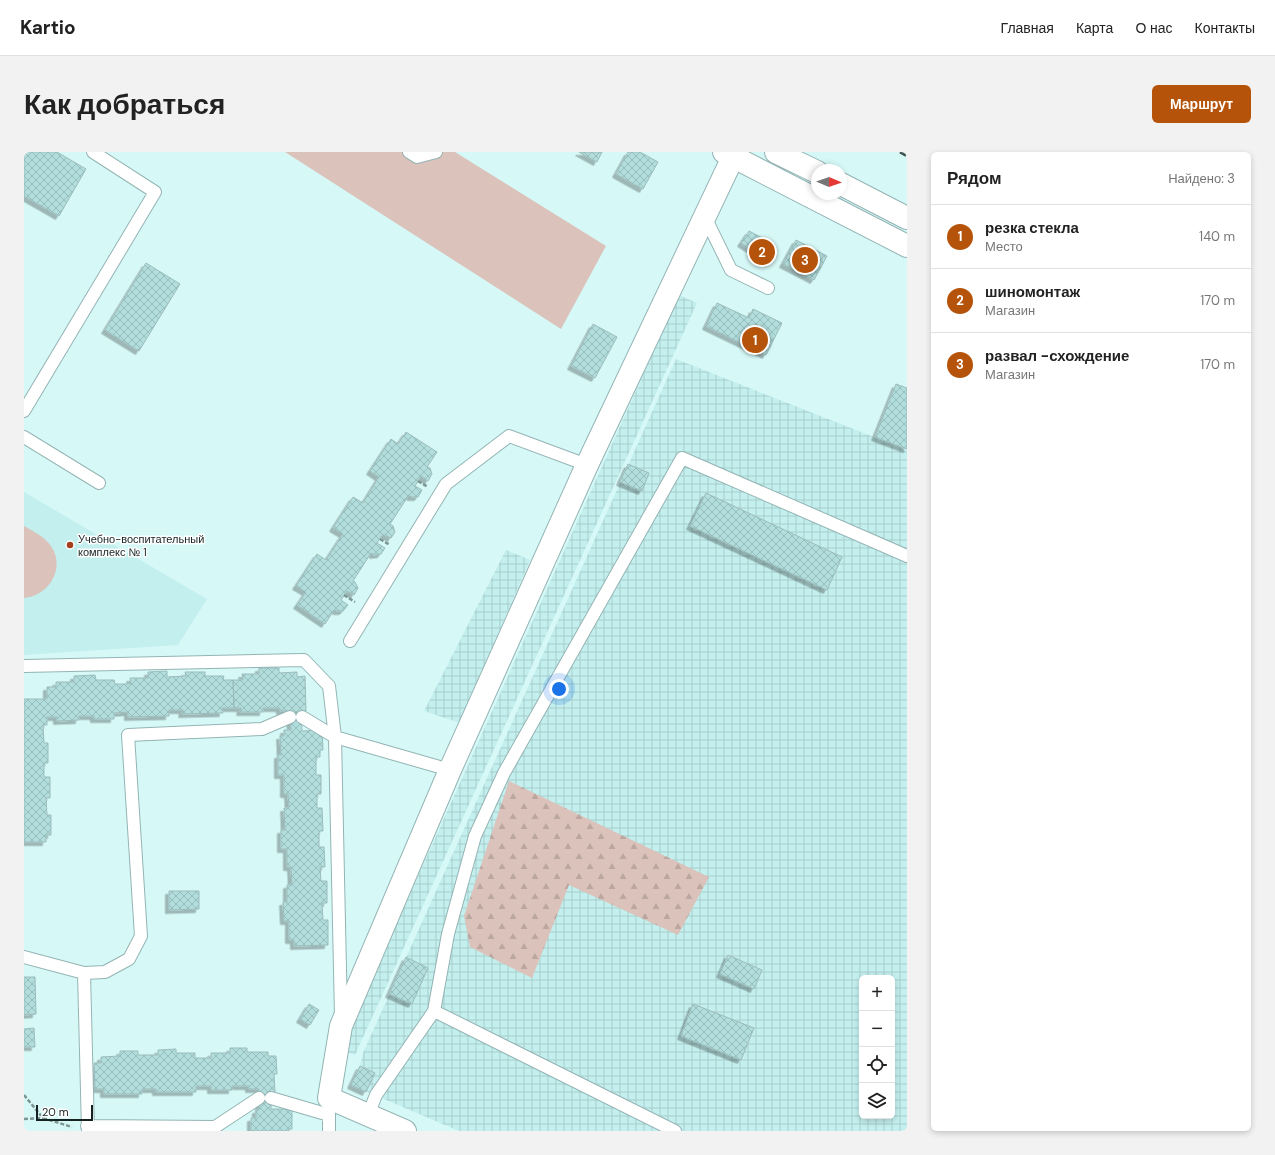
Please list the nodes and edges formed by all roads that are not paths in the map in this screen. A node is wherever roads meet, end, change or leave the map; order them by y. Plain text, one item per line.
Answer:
1 (93, 152) edge
2 (409, 152) edge
3 (436, 152) edge
4 (776, 152) edge
5 (729, 154) edge
6 (811, 169) edge
7 (847, 187) edge
8 (705, 217) junction
9 (907, 218) edge
10 (907, 246) edge
11 (768, 288) dead end
12 (24, 411) edge
13 (24, 437) edge
14 (587, 465) junction
15 (99, 483) dead end
16 (907, 556) edge
17 (350, 641) dead end
18 (24, 666) edge
19 (335, 737) junction
20 (450, 770) junction
21 (24, 957) edge
22 (84, 973) junction
23 (434, 1011) junction
24 (341, 1026) junction
25 (329, 1106) junction
26 (368, 1115) junction
27 (84, 1129) edge
28 (329, 1131) edge
29 (405, 1131) edge
30 (675, 1131) edge

1 - 12 lane
2 - 3 lane
4 - 6 main road
5 - 8 main road
5 - 10 main road
7 - 9 main road
8 - 11 lane
8 - 14 main road
13 - 15 lane
14 - 17 lane
14 - 20 main road
16 - 23 lane
18 - 19 lane
19 - 20 lane
19 - 22 lane
19 - 24 lane
20 - 24 main road
21 - 22 lane
22 - 27 lane
23 - 26 lane
23 - 30 lane
24 - 25 main road
25 - 26 main road
25 - 27 lane
25 - 28 lane
26 - 29 main road

